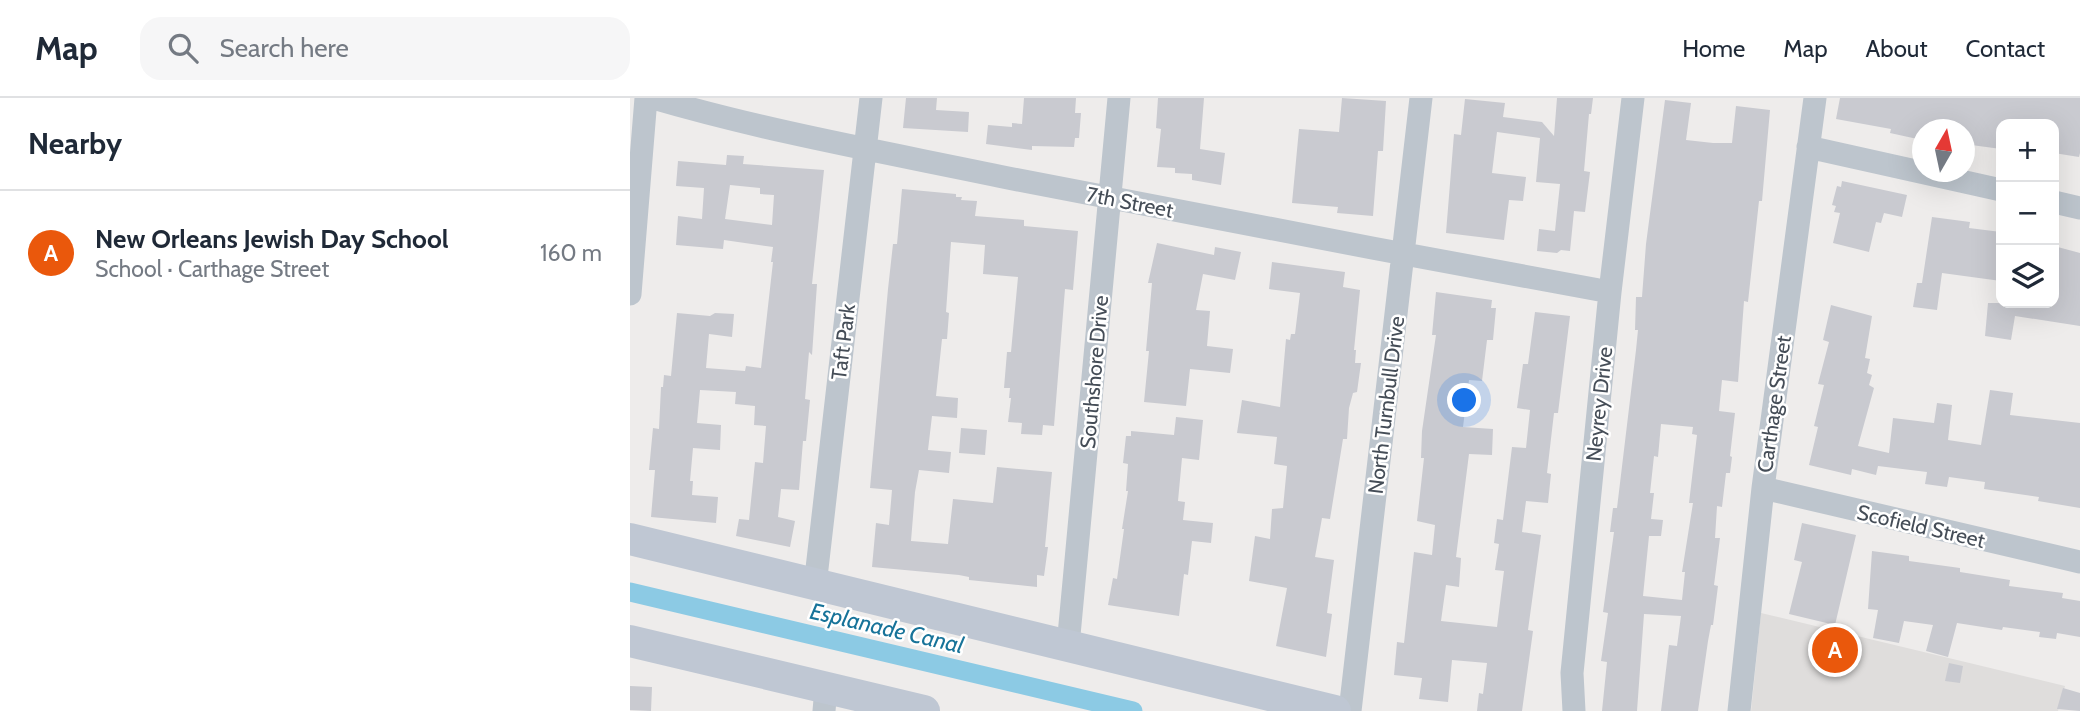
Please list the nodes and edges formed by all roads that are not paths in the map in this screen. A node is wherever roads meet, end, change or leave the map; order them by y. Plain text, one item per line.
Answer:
1 (646, 98) edge
2 (653, 98) edge
3 (872, 98) edge
4 (1119, 98) edge
5 (1421, 98) edge
6 (1633, 98) edge
7 (1815, 98) edge
8 (1808, 148) junction
9 (865, 149) junction
10 (1996, 189) edge
11 (1110, 198) junction
12 (2059, 203) edge
13 (2080, 208) edge
14 (1403, 254) junction
15 (1610, 292) junction
16 (630, 294) edge
17 (1763, 488) junction
18 (630, 539) edge
19 (2080, 562) edge
20 (815, 586) junction
21 (630, 641) edge
22 (1068, 646) junction
23 (825, 700) edge
24 (924, 711) edge
25 (1335, 711) edge
26 (1350, 711) edge
27 (1574, 711) edge
28 (1739, 711) edge

1 - 16 street
2 - 9 street, 7th Street
3 - 9 street, Taft Park
4 - 11 street, Southshore Drive
5 - 14 street, North Turnbull Drive
6 - 15 street, Neyrey Drive
7 - 8 street, Carthage Street
8 - 10 street
8 - 17 street, Carthage Street
9 - 11 street, 7th Street
9 - 20 street, Taft Park
11 - 14 street, 7th Street
11 - 22 street, Southshore Drive
12 - 13 street
14 - 15 street, 7th Street
14 - 26 street, North Turnbull Drive
15 - 27 street, Neyrey Drive
17 - 19 street, Scofield Street
17 - 28 street, Carthage Street
18 - 20 main road
20 - 22 main road
21 - 23 main road
22 - 25 main road
23 - 24 main road

